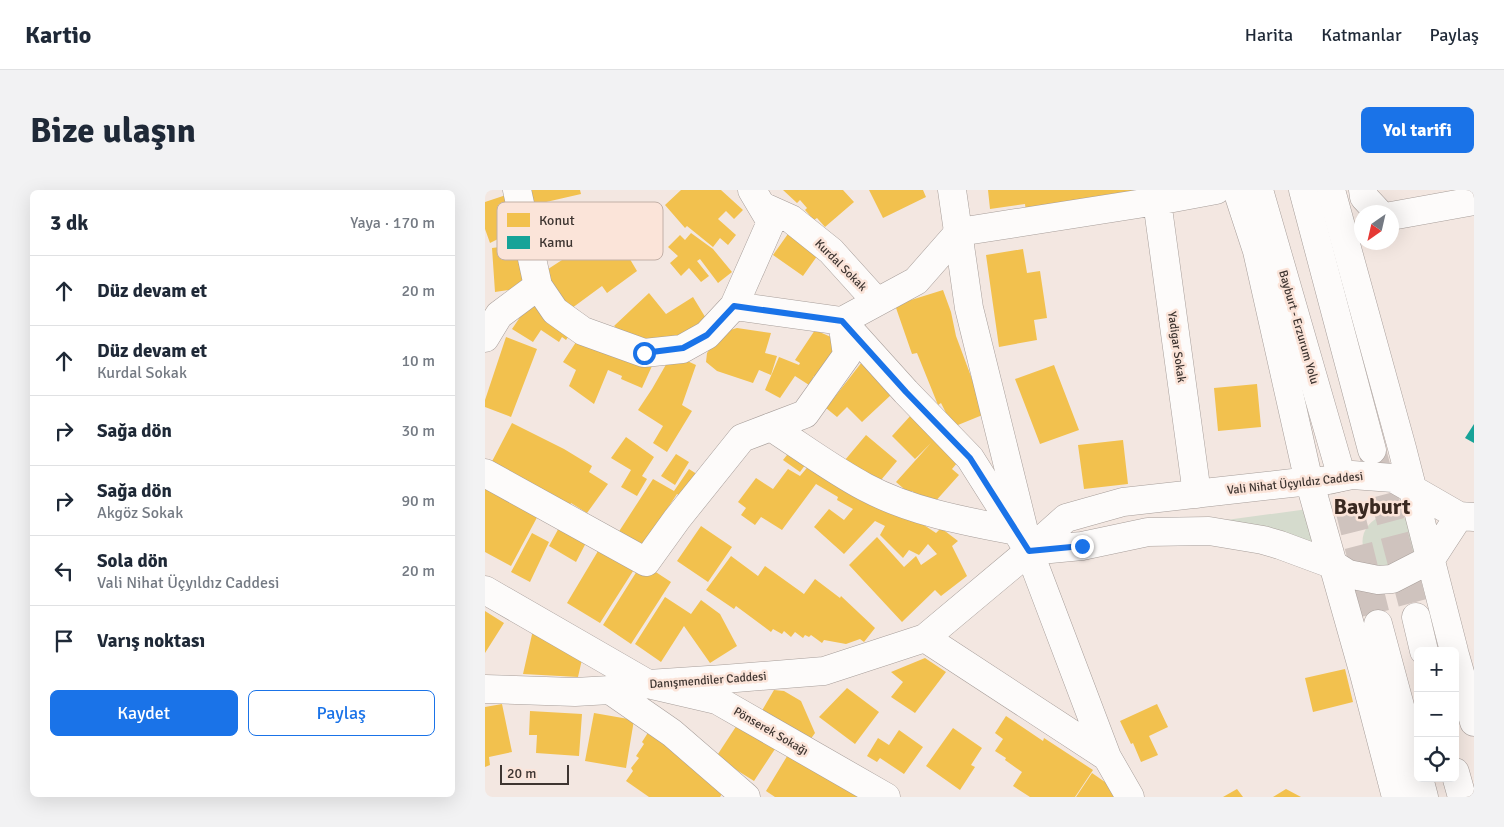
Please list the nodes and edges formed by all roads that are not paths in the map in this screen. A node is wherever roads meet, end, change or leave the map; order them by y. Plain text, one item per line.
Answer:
1 (952, 190) edge
2 (1216, 190) edge
3 (1237, 190) edge
4 (1259, 190) edge
5 (1303, 190) edge
6 (1331, 190) edge
7 (1363, 190) edge
8 (755, 194) edge
9 (1157, 201) junction
10 (1474, 201) edge
11 (1372, 205) edge
12 (1399, 215) edge
13 (959, 232) junction
14 (532, 260) edge
15 (538, 286) junction
16 (877, 302) junction
17 (734, 306) junction
18 (842, 321) junction
19 (485, 338) edge
20 (771, 427) junction
21 (1372, 450) tunnel mouth
22 (1338, 464) tunnel mouth
23 (485, 473) edge
24 (1310, 481) junction
25 (1413, 489) junction
26 (1197, 494) junction
27 (1466, 516) edge
28 (1023, 541) junction
29 (1431, 559) junction
30 (1334, 565) junction
31 (485, 590) edge
32 (1416, 617) tunnel mouth
33 (1378, 624) tunnel mouth
34 (925, 638) junction
35 (1423, 647) edge
36 (1453, 647) edge
37 (1459, 669) edge
38 (649, 684) junction
39 (485, 689) edge
40 (610, 690) junction
41 (1474, 722) edge
42 (1107, 757) junction
43 (1414, 758) edge
44 (1420, 782) edge
45 (1458, 782) edge
46 (746, 797) edge
47 (886, 797) edge
48 (1130, 797) edge
49 (1396, 797) edge
50 (1424, 797) edge
51 (1462, 797) edge

1 - 13 main road
2 - 9 main road
3 - 24 main road
4 - 22 main road, Bayburt - Erzurum Yolu
5 - 21 main road
6 - 25 main road
7 - 11 main road
8 - 16 main road, Kurdal Sokak
8 - 17 main road, Kurdal Sokak
9 - 13 main road
9 - 26 main road, Yadigar Sokak
10 - 12 main road
13 - 16 main road, Kurdal Sokak
13 - 28 main road
14 - 15 main road
15 - 17 main road, Kurdal Sokak
15 - 19 main road
16 - 18 main road
17 - 18 main road
18 - 20 main road
18 - 28 main road
20 - 23 main road
20 - 28 main road
24 - 25 main road, Vali Nihat Üçyıldız Caddesi
24 - 26 main road, Vali Nihat Üçyıldız Caddesi
24 - 30 main road
25 - 27 main road, Vali Nihat Üçyıldız Caddesi
25 - 29 main road
26 - 28 main road, Vali Nihat Üçyıldız Caddesi
27 - 29 main road, Vali Nihat Üçyıldız Caddesi
28 - 30 main road
28 - 34 main road, Vali Nihat Üçyıldız Caddesi
28 - 42 main road
29 - 30 main road
29 - 36 main road
30 - 49 main road
31 - 38 main road
32 - 35 main road
33 - 43 main road
34 - 38 main road, Danışmendiler Caddesi
34 - 42 main road
37 - 41 main road
38 - 40 main road, Danışmendiler Caddesi
38 - 47 main road, Pönserek Sokağı
39 - 40 main road, Danışmendiler Caddesi
40 - 46 main road
42 - 48 main road
44 - 50 main road
45 - 51 main road

